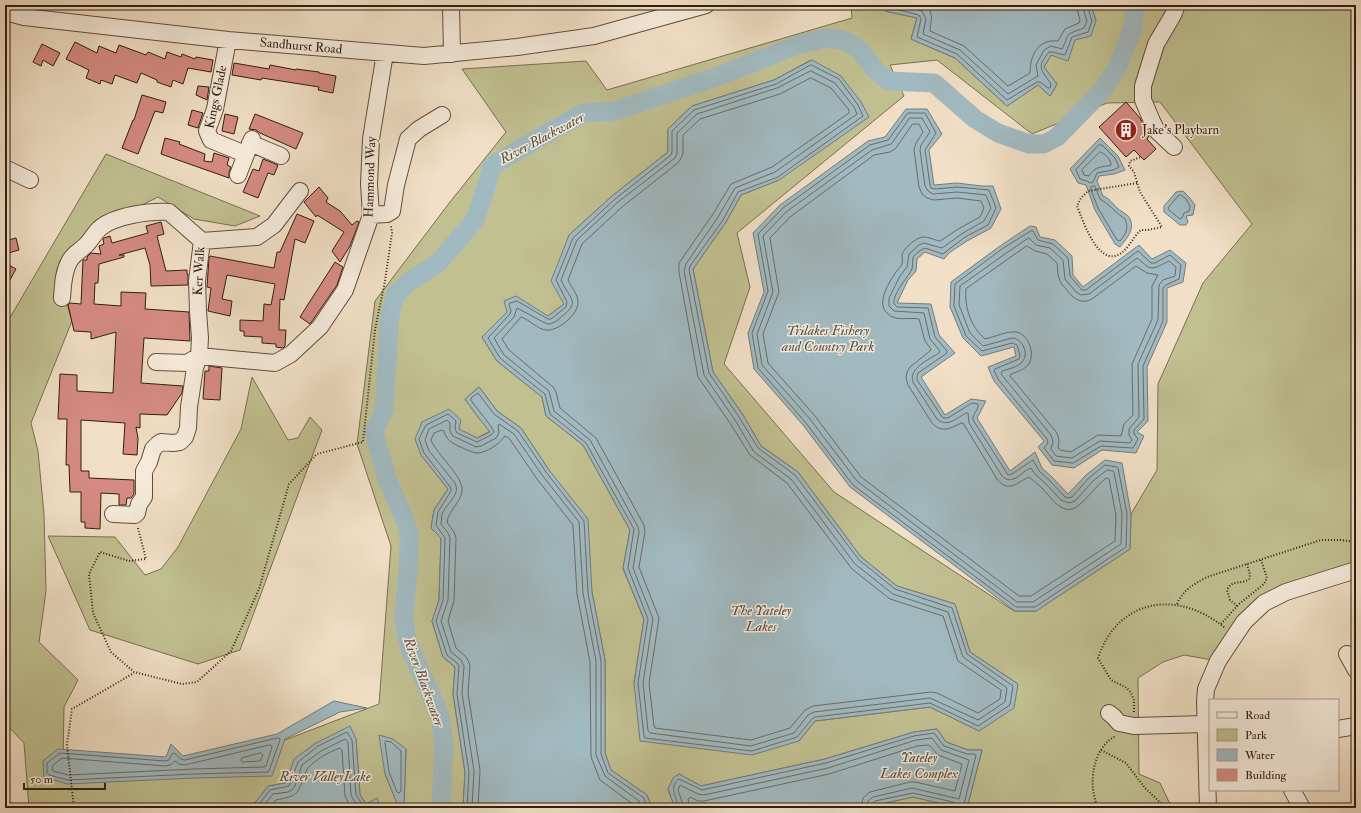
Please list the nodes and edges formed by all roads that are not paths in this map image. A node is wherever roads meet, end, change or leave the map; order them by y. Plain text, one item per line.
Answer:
1 (451, 5) edge
2 (706, 5) edge
3 (1177, 5) edge
4 (6, 10) edge
5 (228, 40) junction
6 (385, 53) junction
7 (452, 54) junction
8 (442, 115) dead end
9 (249, 145) junction
10 (1174, 147) dead end
11 (281, 156) dead end
12 (5, 168) edge
13 (238, 175) dead end
14 (30, 180) dead end
15 (300, 191) dead end
16 (371, 215) junction
17 (202, 241) junction
18 (62, 298) dead end
19 (199, 356) junction
20 (156, 362) dead end
21 (113, 514) dead end
22 (1356, 570) edge
23 (1346, 654) dead end
24 (1356, 670) edge
25 (1208, 701) edge
26 (1109, 713) dead end
27 (1205, 724) junction
28 (1356, 726) edge
29 (1339, 729) edge
30 (1293, 791) edge
31 (1208, 808) edge
32 (1302, 808) edge

1 - 7 street
2 - 7 street, Sandhurst Road
3 - 10 street
4 - 5 street, Sandhurst Road
5 - 6 street, Sandhurst Road
5 - 9 street, Kings Glade
6 - 7 street, Sandhurst Road
6 - 16 street, Hammond Way
8 - 16 street
9 - 11 street, Kings Glade
9 - 13 street
12 - 14 street
15 - 17 street
16 - 19 street, Hammond Way
17 - 18 street, Ker Walk
17 - 19 street, Ker Walk
19 - 20 street, Hammond Way
19 - 21 street, Ker Walk
22 - 25 street
23 - 24 street
25 - 27 street
26 - 27 street
27 - 31 street
28 - 29 street
30 - 32 street

